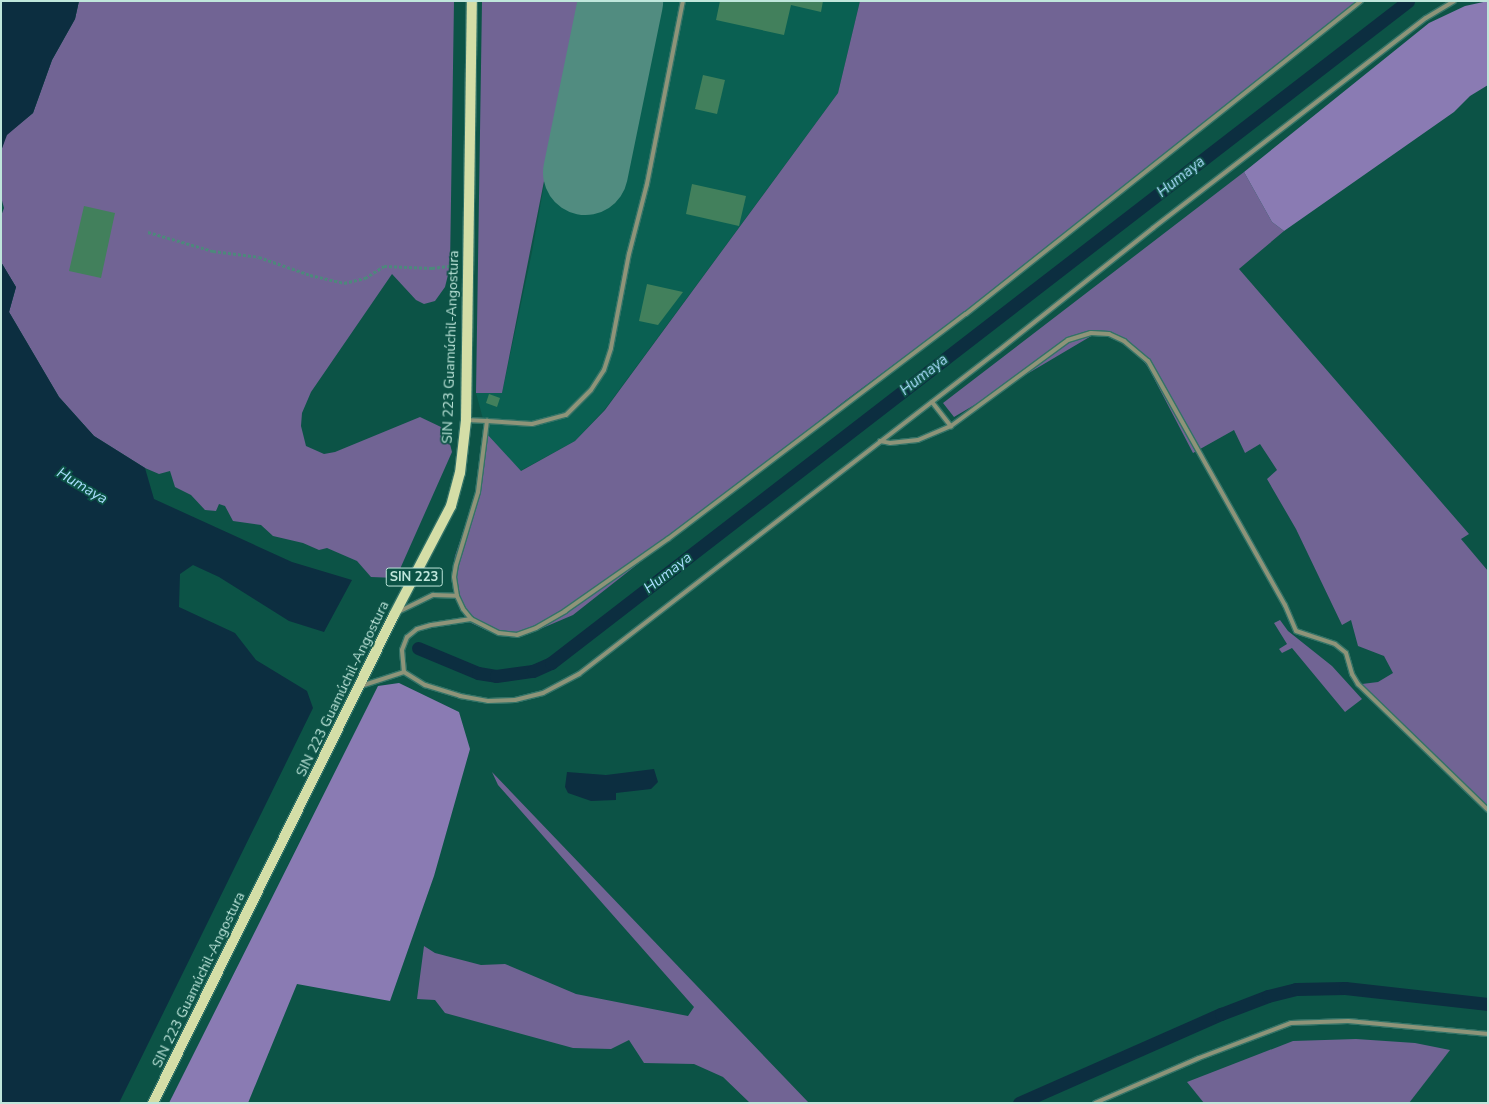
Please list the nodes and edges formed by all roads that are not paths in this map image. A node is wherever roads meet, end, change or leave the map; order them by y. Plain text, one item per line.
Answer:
1 (472, 1) edge
2 (683, 1) edge
3 (1362, 1) edge
4 (1454, 1) edge
5 (932, 402) junction
6 (466, 420) junction
7 (487, 421) junction
8 (951, 426) junction
9 (880, 441) junction
10 (457, 596) junction
11 (394, 614) junction
12 (471, 619) junction
13 (404, 672) junction
14 (361, 686) junction
15 (1488, 810) edge
16 (1488, 1034) edge
17 (154, 1103) edge
18 (1095, 1103) edge

1 - 6 main road, SIN 223 Guamúchil-Angostura / SIN 223
2 - 7 street
3 - 12 street
4 - 5 street
5 - 8 street
5 - 9 street
6 - 7 street
6 - 11 main road, SIN 223 Guamúchil-Angostura / SIN 223
7 - 10 street
8 - 9 street
8 - 15 street
9 - 13 street
10 - 11 street
10 - 12 street
11 - 14 main road, SIN 223 Guamúchil-Angostura / SIN 223
12 - 13 street
13 - 14 street
14 - 17 main road, SIN 223 Guamúchil-Angostura / SIN 223
16 - 18 street

